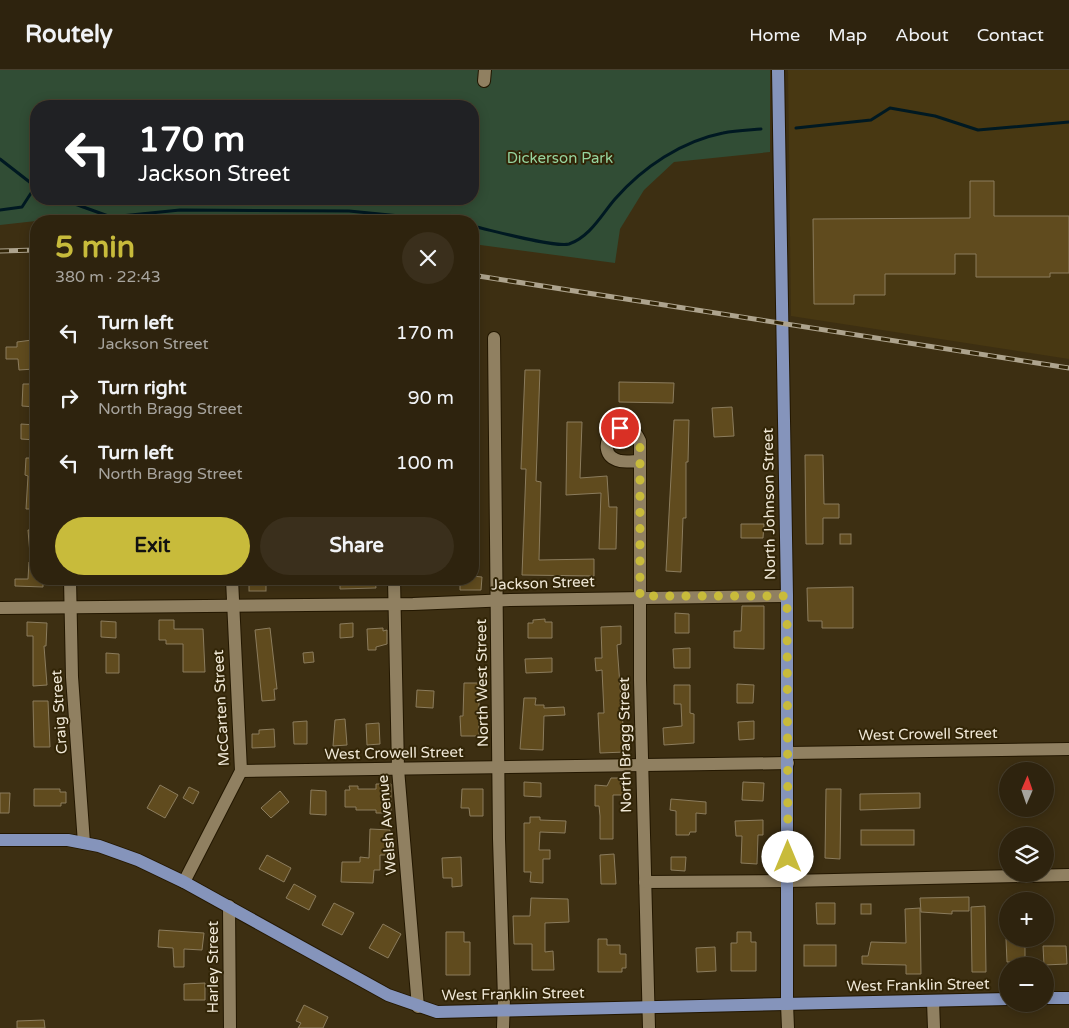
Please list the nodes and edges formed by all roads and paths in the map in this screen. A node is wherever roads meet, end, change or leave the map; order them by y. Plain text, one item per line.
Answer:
1 (778, 70) edge
2 (494, 338) dead end
3 (640, 461) dead end
4 (70, 585) edge
5 (232, 585) edge
6 (394, 585) edge
7 (640, 596) junction
8 (787, 596) junction
9 (497, 600) junction
10 (394, 604) junction
11 (234, 605) junction
12 (70, 606) junction
13 (0, 608) edge
14 (1069, 749) edge
15 (788, 758) junction
16 (642, 765) junction
17 (499, 767) junction
18 (398, 769) junction
19 (241, 772) junction
20 (0, 840) edge
21 (84, 843) junction
22 (1069, 875) edge
23 (788, 881) junction
24 (184, 882) junction
25 (645, 882) junction
26 (229, 906) junction
27 (1054, 998) edge
28 (1069, 998) edge
29 (999, 999) edge
30 (933, 1001) junction
31 (788, 1004) junction
32 (418, 1007) junction
33 (649, 1007) junction
34 (504, 1010) junction
35 (230, 1028) edge
36 (503, 1028) edge
37 (649, 1028) edge
38 (788, 1028) edge
39 (934, 1028) edge

1 - 8 main road, North Johnson Street
2 - 9 street, North West Street
3 - 7 street, North Bragg Street
4 - 12 street, Craig Street
5 - 11 street, McCarten Street
6 - 10 street, Welsh Avenue
7 - 8 street, Jackson Street
7 - 9 street, Jackson Street
7 - 16 street, North Bragg Street
8 - 15 main road, North Johnson Street
9 - 10 street, Jackson Street
9 - 17 street, North West Street
10 - 11 street, Jackson Street
10 - 18 street, Welsh Avenue
11 - 12 street, Jackson Street
11 - 19 street, McCarten Street
12 - 13 street, Jackson Street
12 - 21 street, Craig Street
14 - 15 street, West Crowell Street
15 - 16 street, West Crowell Street
15 - 23 main road, North Johnson Street
16 - 17 street, West Crowell Street
16 - 25 street, North Bragg Street
17 - 18 street, West Crowell Street
17 - 34 street, North West Street
18 - 19 street, West Crowell Street
18 - 32 street, Welsh Avenue
19 - 24 street, McCarten Street
20 - 21 main road, West Franklin Street
21 - 24 main road, West Franklin Street
22 - 23 street
23 - 25 street
23 - 31 main road, North Johnson Street
24 - 26 main road, West Franklin Street
25 - 33 street, North Bragg Street
26 - 32 main road, West Franklin Street
26 - 35 street, Harley Street
27 - 28 main road
29 - 30 main road, West Franklin Street
30 - 31 main road, West Franklin Street
30 - 39 street
31 - 33 main road, West Franklin Street
31 - 38 street, North Johnson Street
32 - 34 main road, West Franklin Street
33 - 34 main road, West Franklin Street
33 - 37 street, North Bragg Street
34 - 36 street, North West Street

